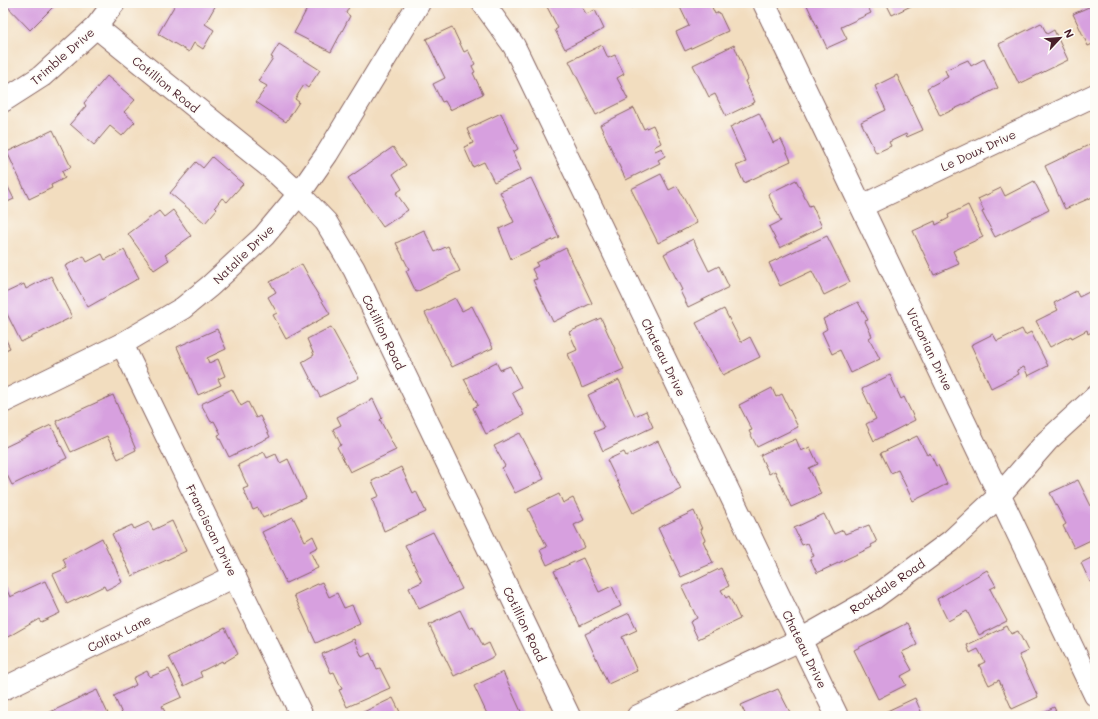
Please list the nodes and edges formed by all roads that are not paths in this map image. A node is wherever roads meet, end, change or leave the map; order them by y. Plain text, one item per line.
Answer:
1 (114, 3) edge
2 (419, 3) edge
3 (484, 3) edge
4 (764, 3) edge
5 (96, 27) junction
6 (1095, 95) edge
7 (3, 101) edge
8 (299, 194) junction
9 (862, 206) junction
10 (122, 344) junction
11 (1095, 397) edge
12 (3, 402) edge
13 (1000, 495) junction
14 (235, 576) junction
15 (800, 640) junction
16 (3, 689) edge
17 (1095, 695) edge
18 (302, 716) edge
19 (569, 716) edge
20 (638, 716) edge
21 (837, 716) edge

1 - 5 street, Trimble Drive
2 - 8 street, Natalie Drive
3 - 15 street, Chateau Drive
4 - 9 street, Victorian Drive
5 - 7 street, Trimble Drive
5 - 8 street, Cotillion Road
6 - 9 street, Le Doux Drive
8 - 10 street, Natalie Drive
8 - 19 street, Cotillion Road
9 - 13 street, Victorian Drive
10 - 12 street, Natalie Drive
10 - 14 street, Franciscan Drive
11 - 13 street, Rockdale Road
13 - 15 street, Rockdale Road
13 - 17 street, Victorian Drive
14 - 16 street, Colfax Lane
14 - 18 street, Franciscan Drive
15 - 20 street, Rockdale Road
15 - 21 street, Chateau Drive

